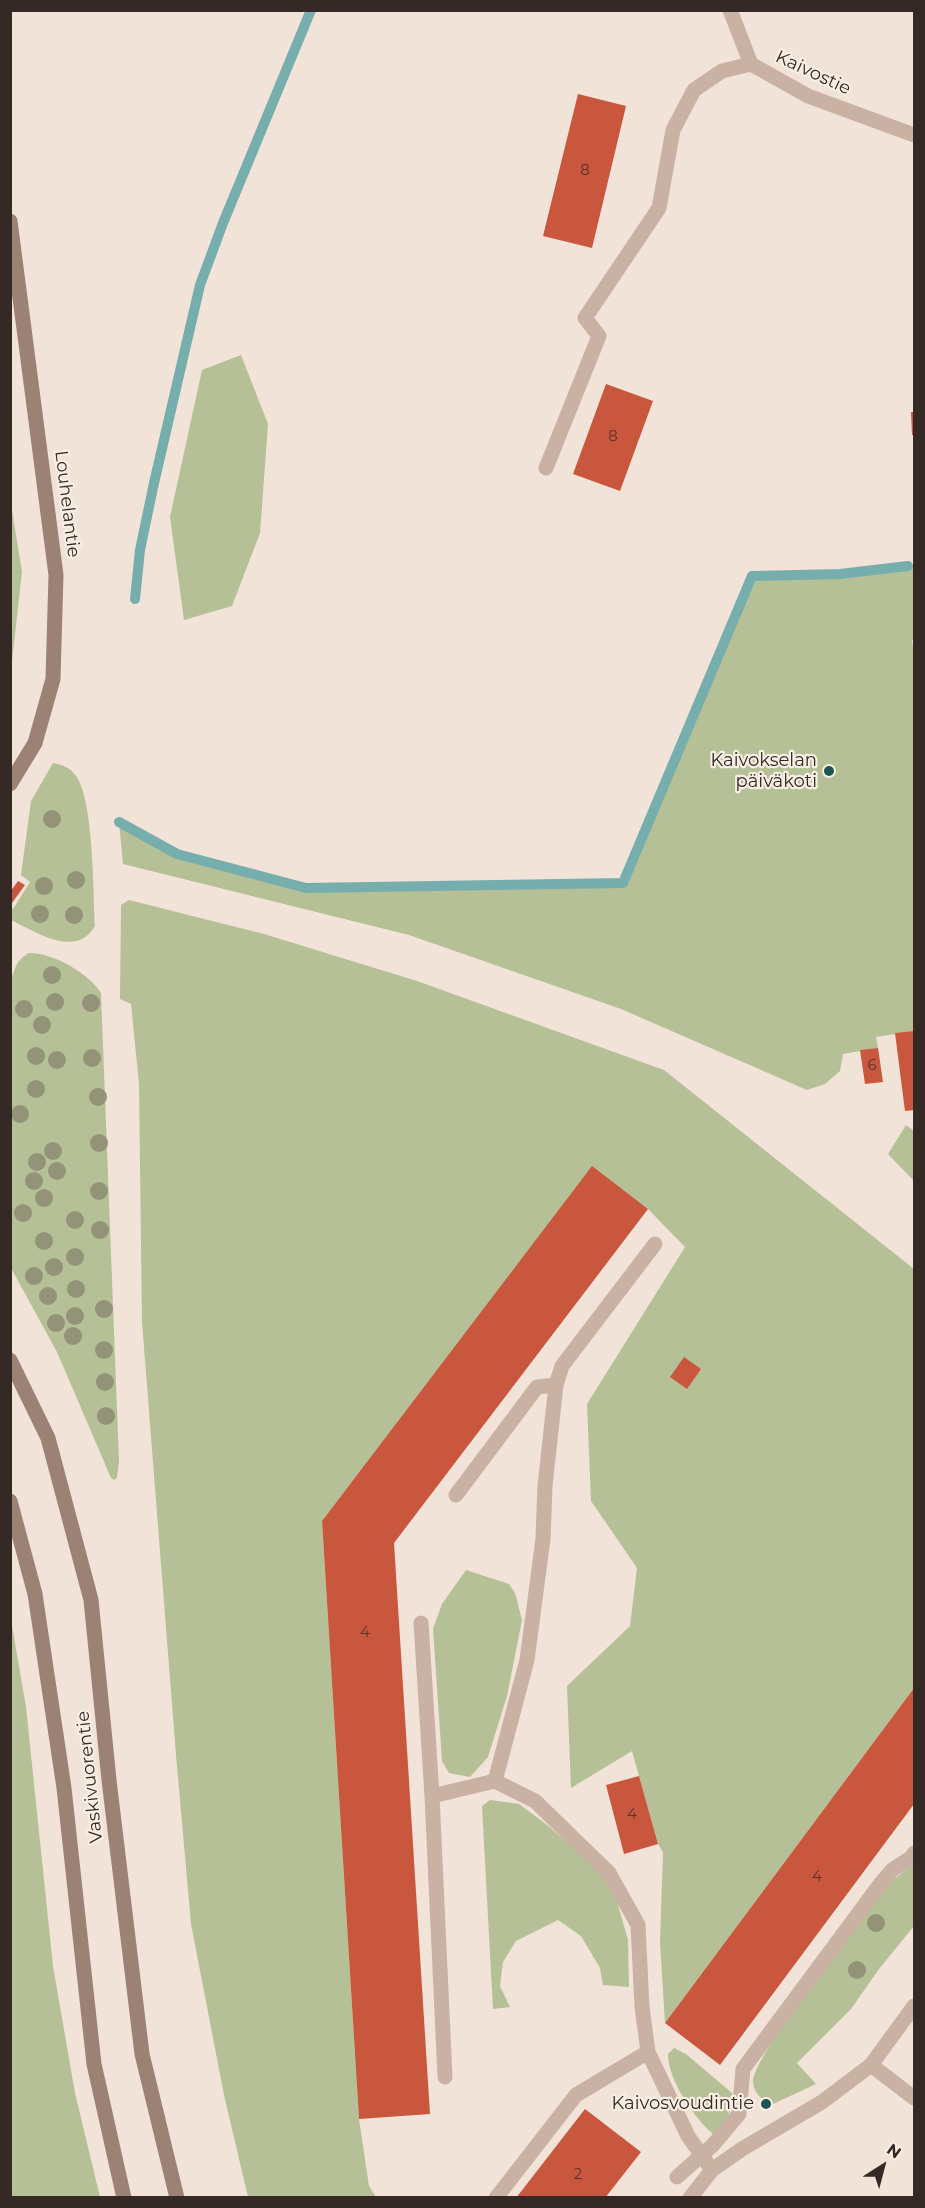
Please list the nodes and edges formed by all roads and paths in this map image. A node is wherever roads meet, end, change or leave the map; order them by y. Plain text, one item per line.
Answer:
1 (730, 10) edge
2 (751, 64) junction
3 (915, 135) edge
4 (10, 221) edge
5 (546, 468) dead end
6 (10, 784) edge
7 (655, 1244) dead end
8 (10, 1360) edge
9 (556, 1384) junction
10 (456, 1495) dead end
11 (10, 1501) edge
12 (421, 1623) dead end
13 (495, 1781) junction
14 (432, 1796) junction
15 (915, 1853) edge
16 (915, 2006) edge
17 (648, 2052) junction
18 (871, 2065) junction
19 (445, 2077) dead end
20 (915, 2098) edge
21 (701, 2154) junction
22 (712, 2170) junction
23 (677, 2177) dead end
24 (124, 2198) edge
25 (177, 2198) edge
26 (496, 2198) edge
27 (690, 2198) edge

1 - 2 street, Kaivostie
2 - 3 street, Kaivostie
2 - 5 street
4 - 6 main road, Louhelantie
7 - 9 street
8 - 25 main road, Vaskivuorentie
9 - 10 street
9 - 13 street
11 - 24 main road, Vaskivuorentie
12 - 14 street
13 - 14 street
13 - 17 street
14 - 19 street
15 - 21 street
16 - 18 street
17 - 21 street
17 - 26 street
18 - 20 street
18 - 22 street
21 - 22 street
21 - 23 street
22 - 27 street

